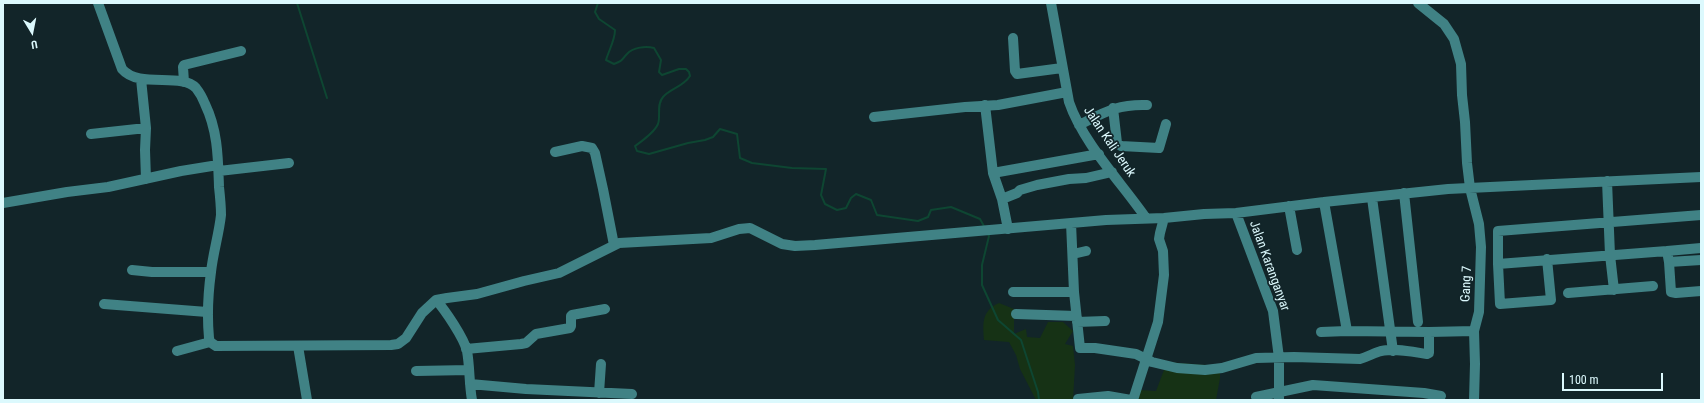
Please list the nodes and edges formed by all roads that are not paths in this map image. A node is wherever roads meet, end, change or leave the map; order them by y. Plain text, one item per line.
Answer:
1 (98, 3) edge
2 (1051, 3) edge
3 (1418, 3) edge
4 (1012, 38) dead end
5 (241, 51) dead end
6 (1062, 68) junction
7 (141, 79) junction
8 (184, 82) junction
9 (1067, 92) junction
10 (1147, 105) dead end
11 (985, 106) junction
12 (1113, 108) junction
13 (874, 117) dead end
14 (1166, 124) dead end
15 (1080, 125) junction
16 (146, 128) junction
17 (91, 134) dead end
18 (555, 152) dead end
19 (1099, 154) junction
20 (288, 163) dead end
21 (218, 168) junction
22 (1112, 172) junction
23 (993, 173) junction
24 (1701, 178) edge
25 (146, 179) junction
26 (1607, 181) junction
27 (1470, 188) junction
28 (1404, 193) junction
29 (1002, 198) junction
30 (1372, 198) junction
31 (1324, 202) junction
32 (3, 203) edge
33 (1289, 206) junction
34 (1236, 213) junction
35 (1701, 215) edge
36 (1156, 218) junction
37 (1609, 222) junction
38 (1071, 223) junction
39 (1008, 229) junction
40 (614, 245) junction
41 (1701, 248) edge
42 (1297, 250) dead end
43 (1086, 251) dead end
44 (1666, 252) junction
45 (1073, 254) junction
46 (1610, 255) junction
47 (1546, 259) junction
48 (1701, 260) edge
49 (1669, 262) junction
50 (1498, 264) junction
51 (132, 270) dead end
52 (211, 272) junction
53 (1653, 286) dead end
54 (1614, 290) junction
55 (1701, 291) edge
56 (1013, 292) dead end
57 (1074, 292) junction
58 (1568, 293) dead end
59 (435, 301) junction
60 (104, 304) dead end
61 (605, 309) dead end
62 (207, 312) junction
63 (1016, 314) dead end
64 (1076, 319) junction
65 (1106, 321) dead end
66 (1418, 322) dead end
67 (1346, 327) junction
68 (1474, 331) junction
69 (1321, 332) dead end
70 (1391, 332) junction
71 (1429, 332) junction
72 (210, 342) junction
73 (298, 346) junction
74 (466, 349) junction
75 (1393, 351) junction
76 (177, 352) dead end
77 (1146, 358) junction
78 (1279, 358) junction
79 (601, 364) dead end
80 (469, 370) junction
81 (416, 371) dead end
82 (470, 384) junction
83 (599, 393) junction
84 (632, 394) dead end
85 (536, 395) edge
86 (1256, 396) dead end
87 (1278, 396) edge
88 (1441, 396) dead end
89 (1078, 399) edge
90 (307, 400) edge
91 (472, 400) edge
92 (1132, 400) edge
93 (1474, 400) edge

1 - 7 street
2 - 6 street, Jalan Kali Jeruk
3 - 27 street, Gang 7
4 - 6 street
5 - 8 street
6 - 9 street, Jalan Kali Jeruk
7 - 8 street
7 - 16 street
8 - 21 street
9 - 11 street
9 - 15 street, Jalan Kali Jeruk
10 - 12 street
11 - 13 street
11 - 23 street
12 - 14 street
12 - 15 street
15 - 19 street, Jalan Kali Jeruk
16 - 17 street
16 - 25 street
18 - 40 street
19 - 22 street, Jalan Kali Jeruk
19 - 23 street
20 - 21 street
21 - 25 street
21 - 52 street
22 - 29 street
22 - 36 street, Jalan Kali Jeruk
23 - 29 street
24 - 26 street
25 - 32 street
26 - 27 street
26 - 37 street
27 - 28 street
27 - 68 street, Gang 7
28 - 30 street
28 - 66 street
29 - 39 street
30 - 31 street
30 - 70 street
31 - 33 street
31 - 67 street
33 - 34 street
33 - 42 street
34 - 36 street
34 - 78 street, Jalan Karanganyar
35 - 37 street
36 - 38 street
36 - 77 street
37 - 46 street
37 - 50 street
38 - 39 street
38 - 45 street
39 - 40 street
40 - 59 street
41 - 44 street
43 - 45 street
44 - 46 street
44 - 49 street
45 - 57 street
46 - 47 street
46 - 54 street
47 - 50 street
47 - 50 street
48 - 49 street
49 - 55 street
51 - 52 street
52 - 62 street
53 - 54 street
54 - 58 street
56 - 57 street
57 - 64 street
59 - 73 street
59 - 74 street
60 - 62 street
61 - 74 street
62 - 72 street
63 - 64 street
64 - 65 street
64 - 77 street
67 - 69 street
67 - 70 street
68 - 71 street
68 - 93 street, Gang 7
70 - 71 street
70 - 75 street
71 - 75 street
72 - 73 street
72 - 76 street
73 - 90 street
74 - 80 street
75 - 78 street
77 - 78 street
77 - 92 street
78 - 87 street, Jalan Karanganyar
79 - 83 street
80 - 81 street
80 - 82 street
82 - 85 street
82 - 91 street
83 - 84 street
83 - 85 street
86 - 87 street
87 - 88 street
89 - 92 street

